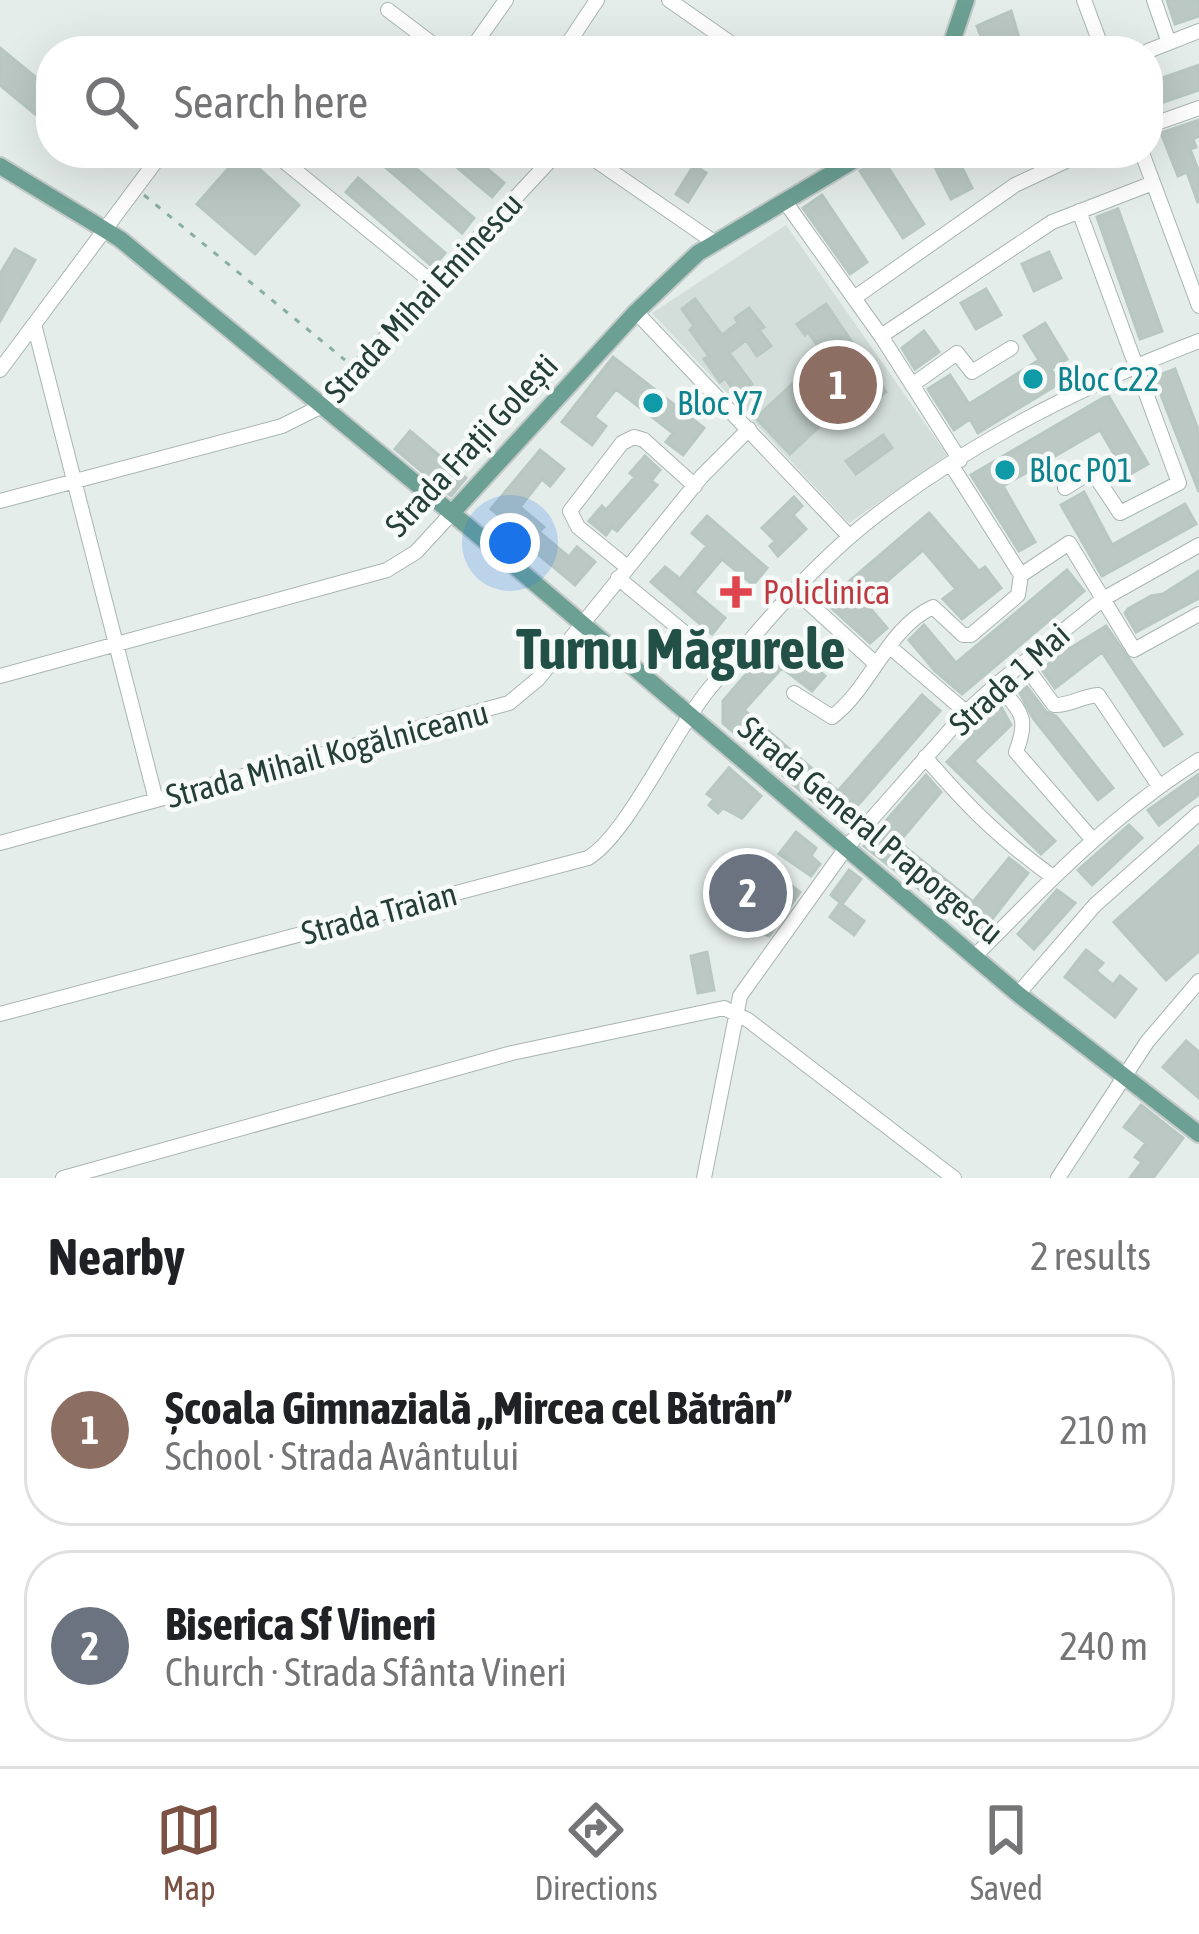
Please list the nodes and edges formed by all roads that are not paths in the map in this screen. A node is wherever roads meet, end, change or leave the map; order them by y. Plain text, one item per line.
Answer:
1 (506, 0) edge
2 (597, 0) edge
3 (669, 0) edge
4 (1084, 0) edge
5 (1154, 0) edge
6 (964, 1) edge
7 (388, 10) dead end
8 (1199, 32) edge
9 (422, 36) edge
10 (481, 36) edge
11 (573, 36) edge
12 (721, 36) edge
13 (954, 36) edge
14 (1098, 36) edge
15 (1169, 43) junction
16 (1163, 45) edge
17 (1199, 108) edge
18 (1163, 121) edge
19 (0, 166) edge
20 (151, 168) edge
21 (292, 168) edge
22 (543, 168) edge
23 (607, 168) edge
24 (842, 168) edge
25 (1051, 168) edge
26 (1148, 168) edge
27 (1153, 182) junction
28 (786, 203) junction
29 (1079, 211) junction
30 (106, 228) junction
31 (714, 242) junction
32 (434, 283) junction
33 (854, 298) junction
34 (1199, 306) edge
35 (636, 312) junction
36 (35, 328) junction
37 (880, 336) junction
38 (1199, 341) edge
39 (1011, 348) dead end
40 (1135, 366) junction
41 (0, 370) edge
42 (912, 385) junction
43 (322, 406) junction
44 (749, 429) junction
45 (956, 463) junction
46 (74, 480) junction
47 (695, 486) junction
48 (1065, 488) dead end
49 (0, 501) edge
50 (452, 513) junction
51 (850, 537) junction
52 (1199, 545) edge
53 (623, 573) junction
54 (1021, 575) junction
55 (796, 592) junction
56 (1102, 599) junction
57 (1199, 614) edge
58 (583, 624) junction
59 (115, 642) junction
60 (890, 647) junction
61 (703, 648) dead end
62 (1023, 662) junction
63 (876, 664) junction
64 (0, 676) edge
65 (997, 684) junction
66 (794, 693) dead end
67 (966, 712) junction
68 (688, 715) junction
69 (925, 757) junction
70 (1199, 760) edge
71 (1159, 786) junction
72 (156, 800) junction
73 (1199, 813) edge
74 (1092, 839) junction
75 (0, 843) edge
76 (846, 848) junction
77 (1053, 877) junction
78 (974, 957) junction
79 (1199, 981) edge
80 (1018, 994) junction
81 (735, 1010) junction
82 (0, 1014) edge
83 (1123, 1078) junction
84 (1199, 1134) edge
85 (63, 1178) edge
86 (704, 1178) edge
87 (954, 1178) edge
88 (1058, 1178) edge

1 - 10 street
2 - 11 street
3 - 12 street
4 - 14 street
5 - 15 street
6 - 13 main road
7 - 9 street
8 - 15 street
15 - 16 street
17 - 18 street
19 - 30 main road, Strada General Praporgescu
20 - 30 street
21 - 32 street
22 - 32 street, Strada Mihai Eminescu
23 - 31 street
24 - 28 main road, Strada Frații Golești
25 - 33 street
26 - 27 street
27 - 29 street
27 - 34 street
28 - 31 main road, Strada Frații Golești
28 - 33 street
29 - 37 street
29 - 40 street
30 - 36 street
30 - 43 main road, Strada General Praporgescu
31 - 35 main road, Strada Frații Golești
32 - 43 street, Strada Mihai Eminescu
33 - 37 street
35 - 44 street
35 - 50 main road, Strada Frații Golești
36 - 41 street
36 - 46 street
37 - 42 street
38 - 40 street, Strada Traian
39 - 42 street
40 - 45 street, Strada Traian
40 - 48 street
42 - 45 street
43 - 46 street, Strada Mihai Eminescu
43 - 50 main road, Strada General Praporgescu
44 - 47 street, Strada Mihail Kogălniceanu
44 - 51 street
45 - 51 street, Strada Traian
45 - 54 street
46 - 49 street, Strada Mihai Eminescu
46 - 59 street
47 - 53 street, Strada Mihail Kogălniceanu
47 - 53 street
50 - 58 main road, Strada General Praporgescu
50 - 59 street, Strada Frații Golești
51 - 55 street, Strada Traian
52 - 56 street, Strada 1 Mai
53 - 58 street, Strada Mihail Kogălniceanu
53 - 61 street
54 - 56 street
54 - 60 street
55 - 63 street
55 - 68 street, Strada Traian
56 - 57 street
56 - 62 street, Strada 1 Mai
58 - 68 main road, Strada General Praporgescu
58 - 72 street, Strada Mihail Kogălniceanu
59 - 64 street, Strada Frații Golești
59 - 72 street
60 - 63 street
60 - 67 street
62 - 65 street, Strada 1 Mai
62 - 71 street
63 - 66 street
65 - 67 street, Strada 1 Mai
65 - 74 street
67 - 69 street, Strada 1 Mai
68 - 76 main road, Strada General Praporgescu
68 - 82 street, Strada Traian
69 - 76 street, Strada 1 Mai
69 - 77 street
70 - 71 street
71 - 74 street
72 - 75 street, Strada Mihail Kogălniceanu
73 - 80 street
74 - 77 street
76 - 78 main road, Strada General Praporgescu
76 - 81 street, Strada 1 Mai
77 - 78 street
78 - 80 main road, Strada General Praporgescu
79 - 83 street
80 - 83 main road, Strada General Praporgescu
81 - 85 street
81 - 86 street
81 - 87 street
83 - 84 main road, Strada General Praporgescu
83 - 88 street

